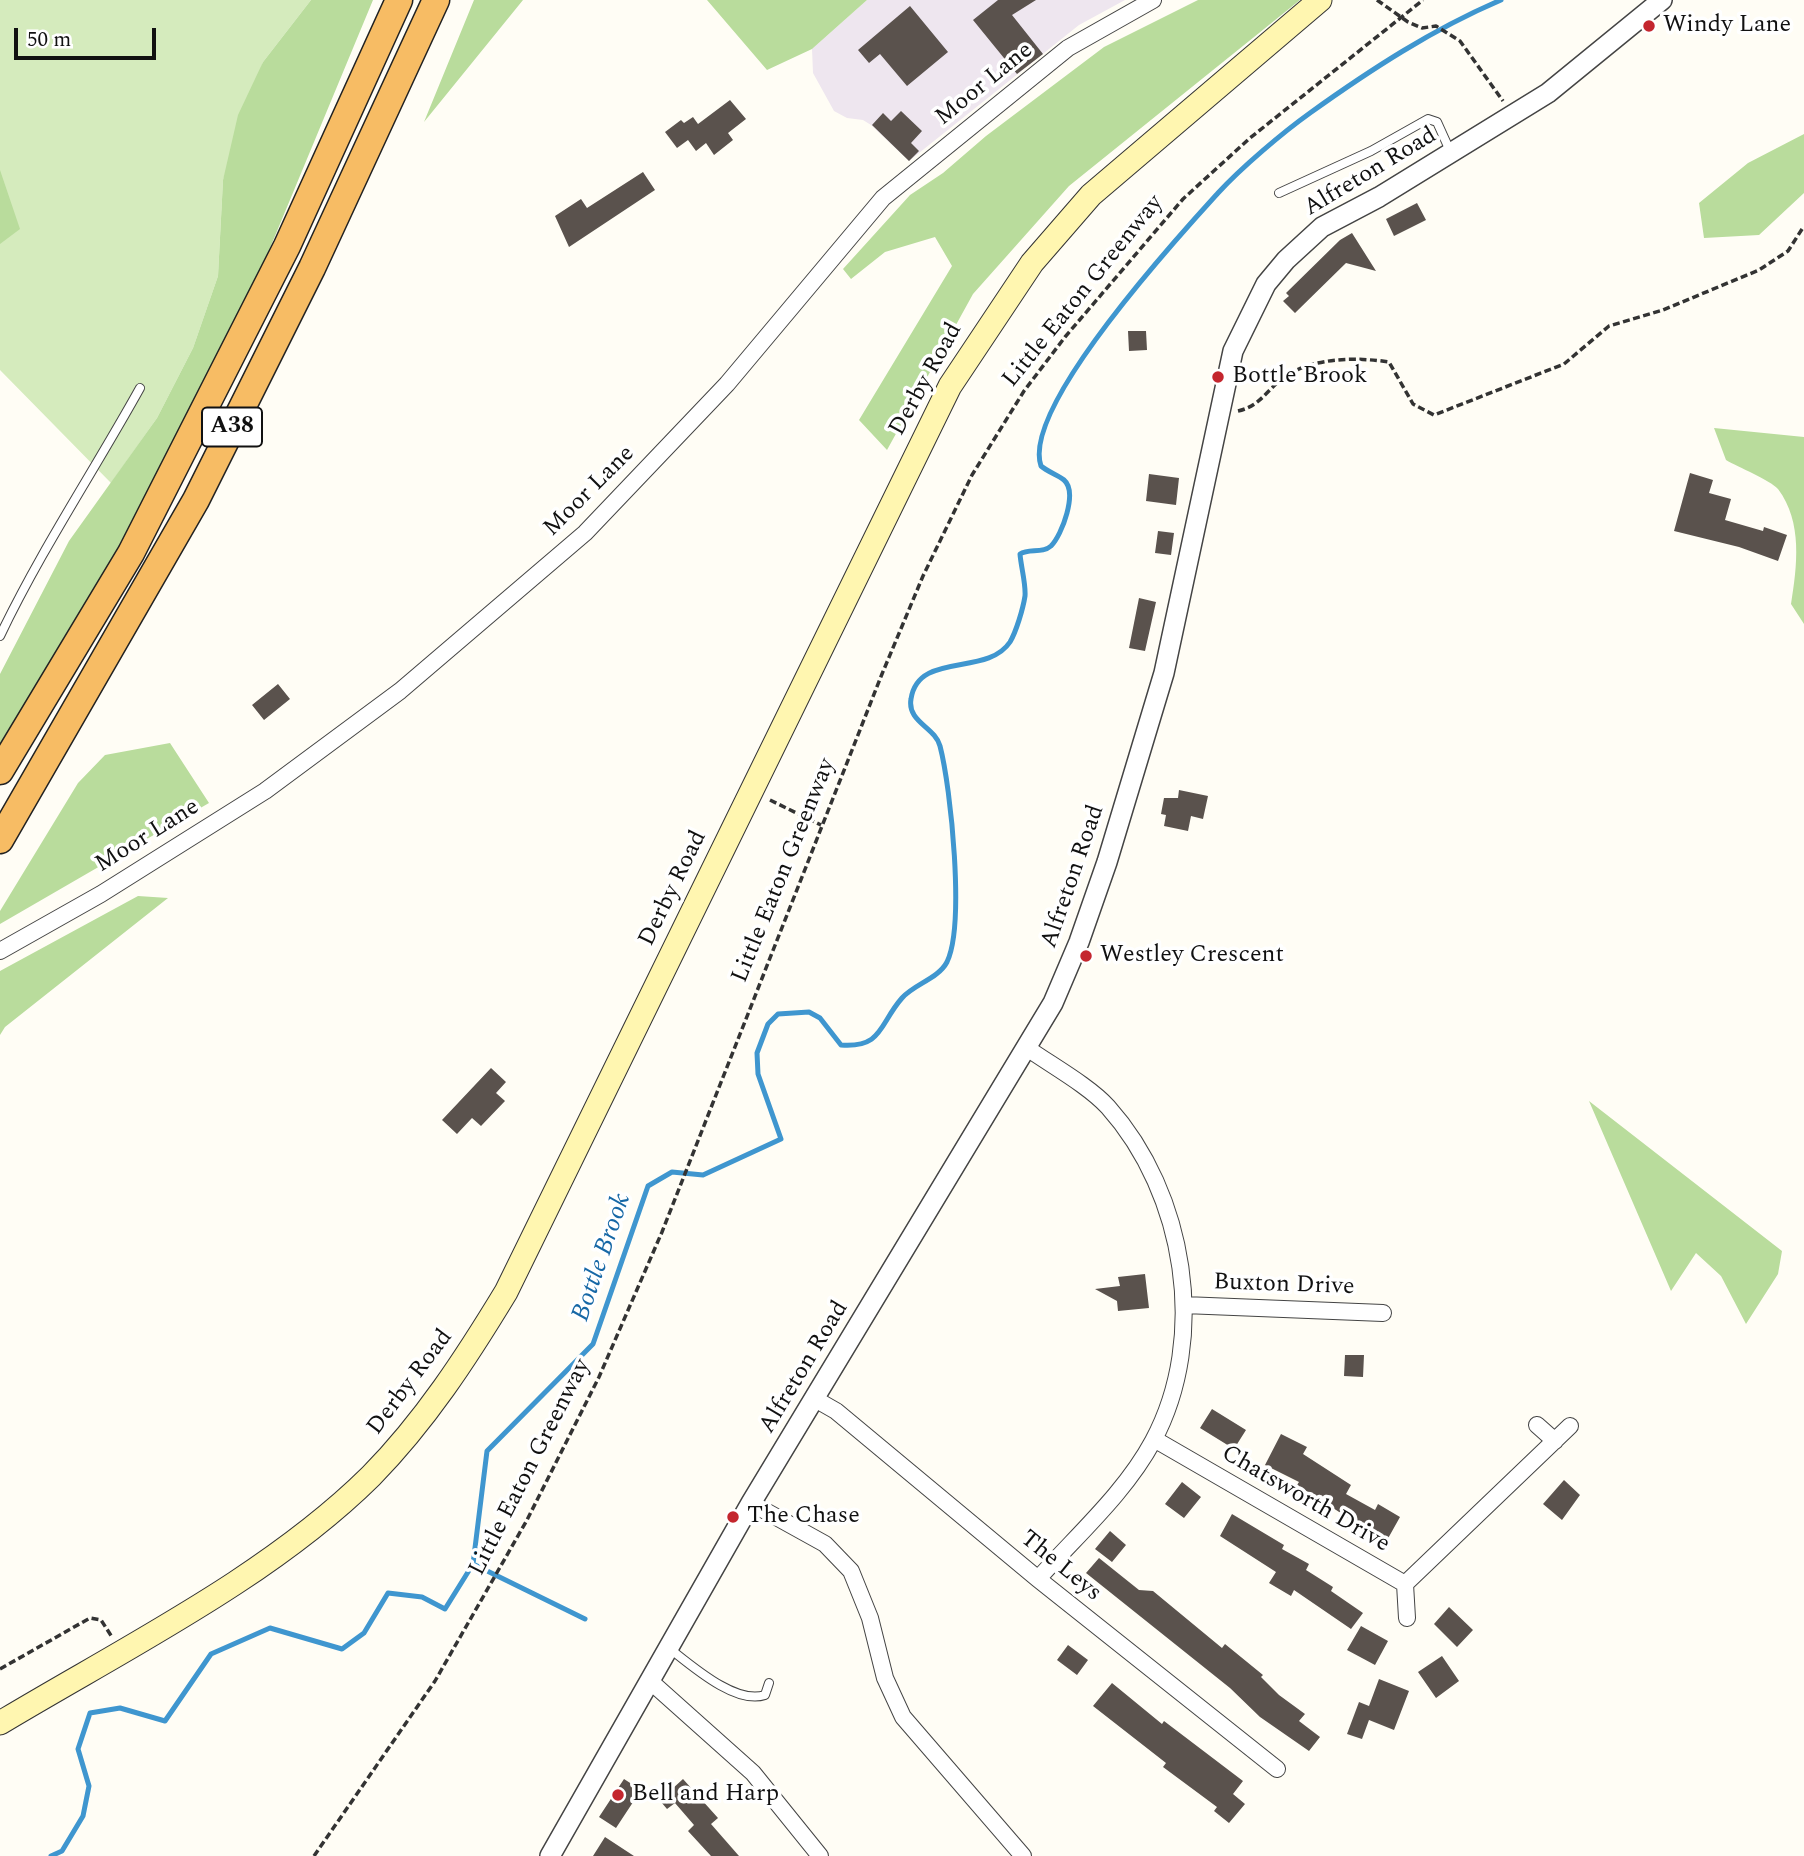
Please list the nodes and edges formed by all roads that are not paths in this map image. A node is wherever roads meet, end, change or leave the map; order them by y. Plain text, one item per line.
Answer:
1 (399, 0) edge
2 (436, 0) edge
3 (1153, 0) edge
4 (1320, 0) edge
5 (1661, 0) edge
6 (1451, 153) junction
7 (1279, 193) dead end
8 (140, 388) dead end
9 (0, 636) edge
10 (0, 771) edge
11 (0, 839) edge
12 (0, 951) edge
13 (1027, 1048) junction
14 (1184, 1305) junction
15 (1383, 1313) dead end
16 (815, 1399) junction
17 (1538, 1425) dead end
18 (1570, 1426) dead end
19 (1154, 1439) junction
20 (1555, 1441) junction
21 (751, 1503) junction
22 (1038, 1579) junction
23 (1405, 1584) junction
24 (1407, 1618) dead end
25 (668, 1648) junction
26 (650, 1681) junction
27 (769, 1683) dead end
28 (0, 1723) edge
29 (1277, 1769) dead end
30 (550, 1856) edge
31 (820, 1856) edge
32 (1023, 1856) edge

1 - 10 highway, A38
2 - 11 highway, A38
3 - 12 street, Moor Lane
4 - 28 main road, Derby Road
5 - 6 street, Alfreton Road
6 - 7 lane
6 - 13 street, Alfreton Road
8 - 9 lane
13 - 14 street
13 - 16 street, Alfreton Road
14 - 15 street, Buxton Drive
14 - 19 street
16 - 21 street, Alfreton Road
16 - 22 street, The Leys
17 - 20 street
18 - 20 street
19 - 22 street
19 - 23 street, Chatsworth Drive
20 - 23 street
21 - 25 street, Alfreton Road
21 - 32 street
22 - 29 street, The Leys
23 - 24 street, Chatsworth Drive
25 - 26 street, Alfreton Road
25 - 27 lane
26 - 30 street, Alfreton Road
26 - 31 street

